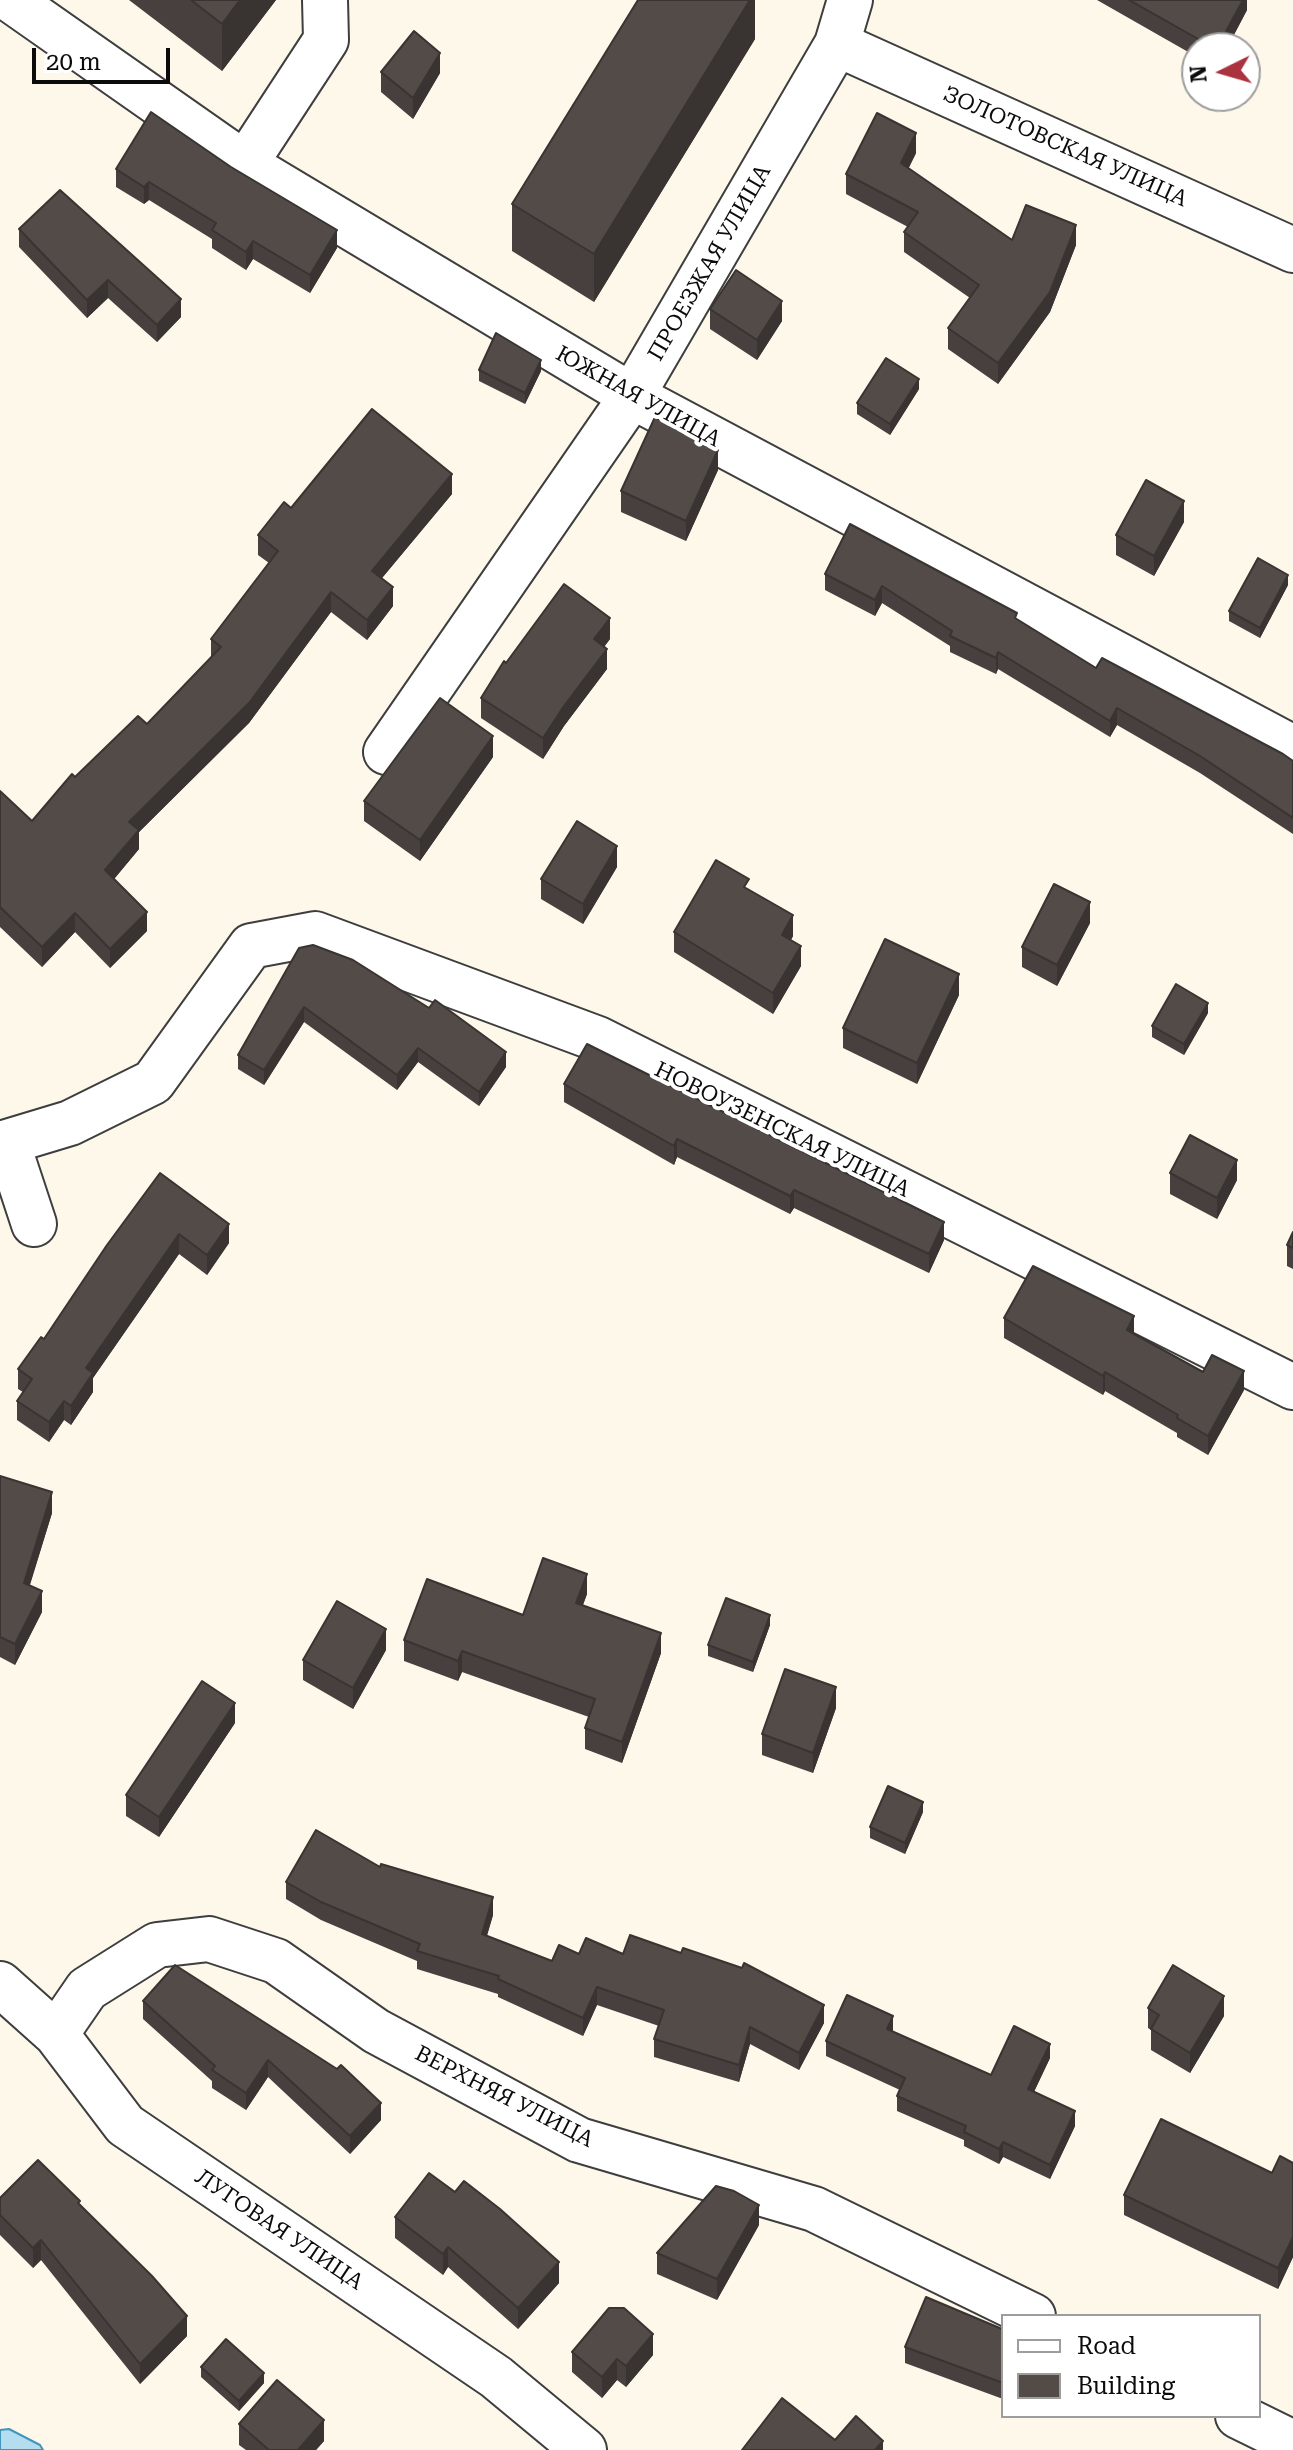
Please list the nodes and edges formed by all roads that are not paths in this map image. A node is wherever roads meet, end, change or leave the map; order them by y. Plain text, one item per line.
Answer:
1 (11, 0) edge
2 (325, 0) edge
3 (850, 0) edge
4 (837, 44) junction
5 (245, 164) junction
6 (1293, 250) edge
7 (632, 396) junction
8 (1293, 748) edge
9 (386, 752) dead end
10 (3, 1140) edge
11 (34, 1224) dead end
12 (1293, 1387) edge
13 (0, 1984) edge
14 (56, 2034) junction
15 (1029, 2314) edge
16 (1242, 2418) edge
17 (1293, 2443) edge
18 (584, 2450) edge

1 - 5 street, ЮЖНАЯ УЛИЦА
2 - 5 street
3 - 4 street, ПРОЕЗЖАЯ УЛИЦА
4 - 6 street, ЗОЛОТОВСКАЯ УЛИЦА
4 - 7 street, ПРОЕЗЖАЯ УЛИЦА
5 - 7 street, ЮЖНАЯ УЛИЦА
7 - 8 street, ЮЖНАЯ УЛИЦА
7 - 9 street, ПРОЕЗЖАЯ УЛИЦА
10 - 11 street
10 - 12 street, НОВОУЗЕНСКАЯ УЛИЦА
13 - 14 street, ЛУГОВАЯ УЛИЦА
14 - 15 street, ВЕРХНЯЯ УЛИЦА
14 - 18 street, ЛУГОВАЯ УЛИЦА
16 - 17 street

